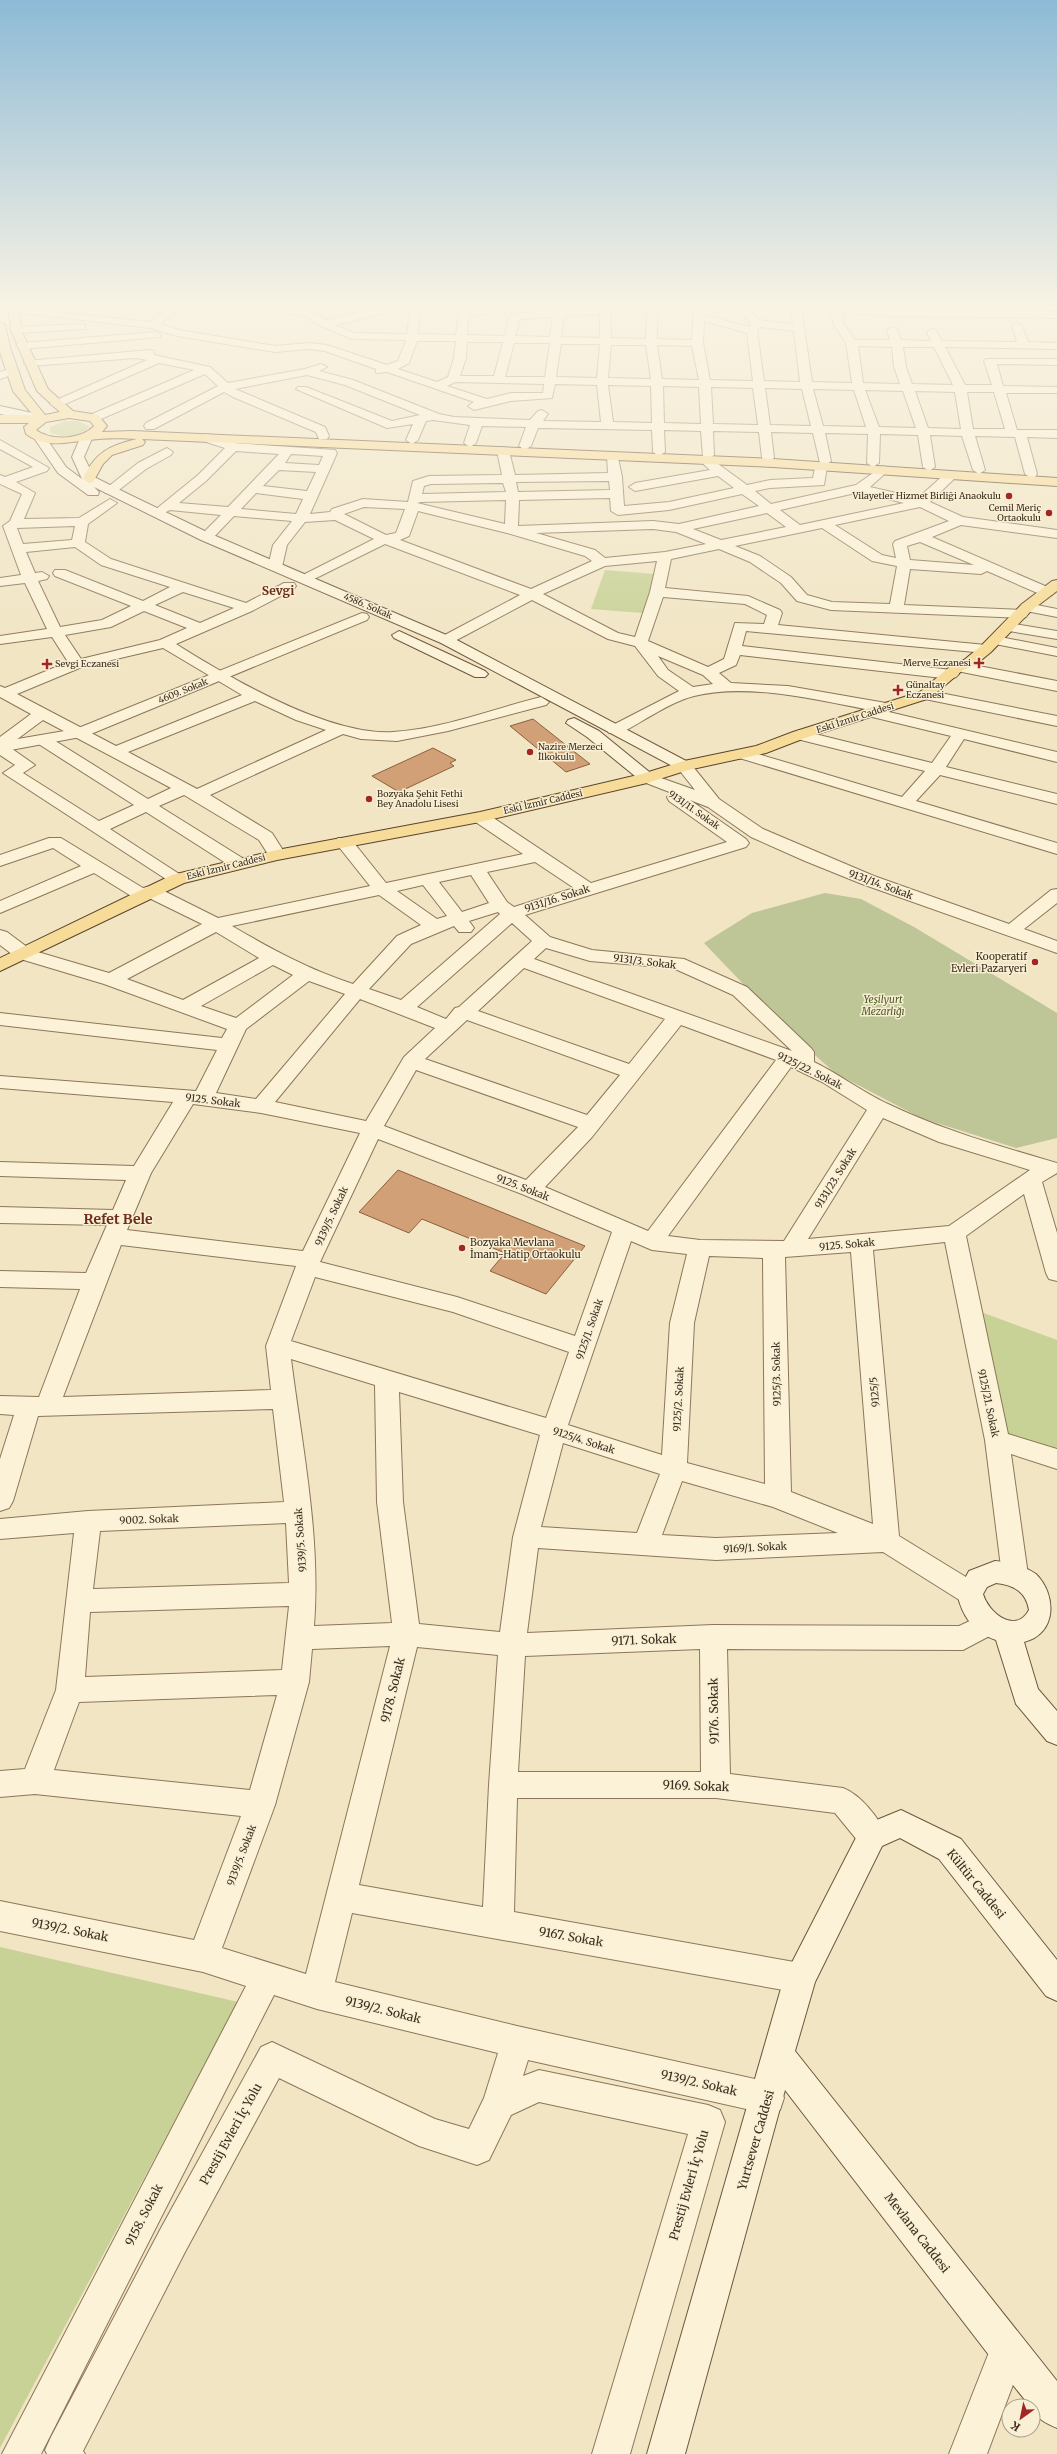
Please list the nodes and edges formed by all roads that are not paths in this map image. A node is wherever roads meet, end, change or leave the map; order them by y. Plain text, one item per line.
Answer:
1 (38, 422) edge
2 (97, 422) edge
3 (110, 422) edge
4 (159, 422) edge
5 (297, 422) edge
6 (328, 422) dead end
7 (382, 422) edge
8 (408, 422) edge
9 (424, 422) edge
10 (466, 422) edge
11 (477, 422) junction
12 (535, 422) edge
13 (607, 422) edge
14 (658, 422) edge
15 (706, 422) edge
16 (765, 422) edge
17 (817, 422) edge
18 (871, 422) edge
19 (920, 422) edge
20 (965, 422) edge
21 (1012, 422) edge
22 (533, 424) junction
23 (607, 425) junction
24 (150, 426) junction
25 (706, 426) junction
26 (658, 427) junction
27 (766, 428) junction
28 (819, 430) junction
29 (923, 430) junction
30 (319, 431) junction
31 (874, 431) junction
32 (967, 431) junction
33 (1016, 432) junction
34 (18, 433) dead end
35 (1057, 434) edge
36 (2, 436) edge
37 (87, 436) junction
38 (37, 437) junction
39 (194, 438) junction
40 (207, 438) junction
41 (412, 440) junction
42 (470, 443) junction
43 (525, 446) junction
44 (233, 447) junction
45 (288, 450) junction
46 (503, 451) junction
47 (167, 452) dead end
48 (659, 452) junction
49 (20, 453) junction
50 (613, 456) junction
51 (707, 458) junction
52 (0, 459) edge
53 (771, 460) junction
54 (823, 464) junction
55 (276, 466) junction
56 (878, 467) junction
57 (929, 467) junction
58 (323, 469) junction
59 (979, 470) junction
60 (718, 472) junction
61 (1031, 474) junction
62 (951, 476) junction
63 (1057, 476) edge
64 (616, 477) junction
65 (89, 479) junction
66 (508, 479) junction
67 (2, 480) edge
68 (1057, 482) edge
69 (770, 484) junction
70 (635, 487) dead end
71 (860, 488) junction
72 (254, 489) junction
73 (743, 490) junction
74 (617, 494) junction
75 (312, 496) junction
76 (110, 497) junction
77 (513, 497) junction
78 (921, 503) junction
79 (412, 504) junction
80 (170, 506) junction
81 (771, 509) junction
82 (622, 511) junction
83 (231, 512) junction
84 (604, 512) dead end
85 (156, 513) junction
86 (512, 515) junction
87 (526, 515) dead end
88 (337, 516) junction
89 (301, 518) junction
90 (960, 521) junction
91 (82, 522) junction
92 (824, 524) junction
93 (9, 525) edge
94 (679, 528) junction
95 (797, 529) junction
96 (511, 530) junction
97 (1057, 534) edge
98 (206, 537) junction
99 (921, 537) junction
100 (384, 539) junction
101 (78, 543) junction
102 (635, 543) junction
103 (722, 546) junction
104 (18, 550) junction
105 (665, 556) junction
106 (106, 562) junction
107 (602, 562) junction
108 (904, 564) junction
109 (275, 567) junction
110 (997, 571) junction
111 (60, 573) junction
112 (28, 578) junction
113 (306, 579) junction
114 (0, 582) edge
115 (289, 586) junction
116 (182, 587) junction
117 (1052, 588) edge
118 (657, 592) junction
119 (532, 594) junction
120 (143, 607) junction
121 (247, 608) junction
122 (896, 610) junction
123 (1024, 610) junction
124 (1057, 613) edge
125 (362, 617) junction
126 (1008, 627) junction
127 (200, 628) junction
128 (770, 629) junction
129 (55, 633) junction
130 (1057, 635) edge
131 (0, 640) edge
132 (446, 640) junction
133 (165, 643) junction
134 (640, 643) junction
135 (990, 644) junction
136 (735, 650) junction
137 (1057, 652) edge
138 (77, 664) junction
139 (955, 671) junction
140 (708, 672) junction
141 (217, 677) junction
142 (1057, 686) edge
143 (727, 687) junction
144 (3, 692) edge
145 (690, 692) junction
146 (925, 695) junction
147 (254, 696) junction
148 (541, 702) junction
149 (886, 708) junction
150 (870, 712) junction
151 (42, 713) junction
152 (1057, 721) edge
153 (339, 730) junction
154 (615, 730) junction
155 (80, 733) junction
156 (960, 734) junction
157 (799, 736) junction
158 (43, 740) junction
159 (0, 747) edge
160 (114, 752) junction
161 (742, 754) junction
162 (1057, 757) edge
163 (684, 766) junction
164 (937, 768) junction
165 (647, 778) junction
166 (190, 792) junction
167 (1057, 799) edge
168 (906, 802) junction
169 (714, 803) junction
170 (148, 805) junction
171 (480, 817) junction
172 (98, 828) junction
173 (344, 842) junction
174 (740, 843) joint
175 (1057, 849) edge
176 (4, 855) edge
177 (277, 855) junction
178 (537, 856) junction
179 (238, 863) junction
180 (95, 866) junction
181 (477, 870) junction
182 (178, 879) junction
183 (428, 880) junction
184 (586, 888) junction
185 (382, 889) junction
186 (146, 893) junction
187 (1057, 894) edge
188 (0, 908) edge
189 (506, 909) junction
190 (457, 918) junction
191 (216, 924) junction
192 (434, 926) junction
193 (1011, 930) junction
194 (0, 936) edge
195 (543, 941) junction
196 (476, 944) junction
197 (1057, 947) edge
198 (24, 954) junction
199 (272, 958) junction
200 (522, 961) junction
201 (0, 966) edge
202 (306, 974) junction
203 (111, 980) junction
204 (357, 991) junction
205 (186, 1006) junction
206 (404, 1008) junction
207 (462, 1012) junction
208 (677, 1017) junction
209 (0, 1019) edge
210 (238, 1026) junction
211 (449, 1027) junction
212 (228, 1045) junction
213 (411, 1061) junction
214 (796, 1061) junction
215 (631, 1072) junction
216 (0, 1082) edge
217 (195, 1097) junction
218 (261, 1106) junction
219 (879, 1108) junction
220 (591, 1124) junction
221 (372, 1129) junction
222 (1053, 1166) edge
223 (0, 1169) edge
224 (140, 1174) junction
225 (1030, 1178) junction
226 (530, 1189) junction
227 (0, 1215) edge
228 (117, 1227) junction
229 (624, 1228) junction
230 (954, 1232) junction
231 (652, 1242) junction
232 (861, 1244) junction
233 (700, 1248) junction
234 (782, 1249) junction
235 (309, 1264) junction
236 (1057, 1273) edge
237 (0, 1279) edge
238 (94, 1281) junction
239 (278, 1346) junction
240 (583, 1348) junction
241 (387, 1379) junction
242 (283, 1399) junction
243 (0, 1405) edge
244 (38, 1407) junction
245 (554, 1430) junction
246 (997, 1440) junction
247 (1057, 1459) edge
248 (674, 1469) junction
249 (778, 1498) junction
250 (0, 1502) edge
251 (298, 1512) junction
252 (88, 1521) junction
253 (0, 1529) edge
254 (526, 1537) junction
255 (887, 1541) junction
256 (645, 1546) junction
257 (1015, 1575) junction
258 (970, 1593) junction
259 (303, 1594) junction
260 (78, 1601) junction
261 (1048, 1608) edge
262 (997, 1628) junction
263 (407, 1634) junction
264 (713, 1637) junction
265 (299, 1638) junction
266 (512, 1645) junction
267 (294, 1682) junction
268 (70, 1690) junction
269 (1057, 1732) edge
270 (35, 1781) junction
271 (0, 1784) edge
272 (503, 1785) junction
273 (716, 1785) junction
274 (260, 1805) junction
275 (872, 1836) junction
276 (342, 1897) junction
277 (0, 1916) edge
278 (498, 1924) junction
279 (203, 1957) junction
280 (267, 1977) junction
281 (800, 1978) junction
282 (1057, 1985) edge
283 (316, 1993) junction
284 (517, 2042) junction
285 (778, 2055) junction
286 (768, 2098) junction
287 (499, 2102) junction
288 (1008, 2350) junction
289 (1057, 2410) edge
290 (21, 2454) edge
291 (66, 2454) edge
292 (611, 2454) edge
293 (666, 2454) edge
294 (968, 2454) edge

1 - 38 main road
2 - 37 main road
3 - 24 main road
4 - 24 street
5 - 30 street
6 - 30 street
7 - 8 street
9 - 41 street
10 - 11 street
11 - 22 street
11 - 42 street
12 - 22 street
13 - 23 street
14 - 26 street
15 - 25 street
16 - 27 street
17 - 28 street
18 - 31 street
19 - 29 street
20 - 32 street
21 - 33 street
22 - 23 street
22 - 43 street
23 - 26 street
24 - 30 main road
25 - 26 street
25 - 27 street
25 - 51 street
26 - 48 street
27 - 28 street
27 - 53 street
28 - 31 street
28 - 54 street
29 - 31 street
29 - 32 street
29 - 57 street
30 - 41 main road
31 - 56 street
32 - 33 street
32 - 59 street
33 - 35 street
33 - 61 street
34 - 38 main road
36 - 49 street
37 - 38 main road
37 - 39 main road
37 - 65 street
38 - 76 street, 4586. Sokak
39 - 40 main road
39 - 65 main road
40 - 44 street
40 - 46 main road
41 - 42 main road
42 - 43 main road
43 - 48 main road
44 - 45 street
44 - 80 street
45 - 55 street
45 - 58 street
46 - 50 main road
46 - 66 street
47 - 76 street
48 - 51 main road
49 - 52 street
49 - 67 street
50 - 51 main road
50 - 64 street
51 - 53 main road
51 - 60 street
53 - 54 main road
53 - 69 street
54 - 56 main road
54 - 69 street
55 - 58 street
55 - 72 street
56 - 57 main road
56 - 62 main road
56 - 71 street
57 - 59 main road
58 - 75 street
59 - 61 main road
60 - 70 street
60 - 73 street
61 - 63 main road
62 - 68 main road
62 - 78 street
64 - 66 street
64 - 74 street
65 - 76 street, 4586. Sokak
66 - 77 street
66 - 79 street
67 - 93 street
69 - 73 street
71 - 78 street
71 - 81 street
72 - 75 street
72 - 83 street
73 - 81 street
73 - 82 street
74 - 77 street
74 - 82 street
75 - 89 street
76 - 85 street, 4586. Sokak
76 - 91 street
76 - 115 street, 4586. Sokak
77 - 79 street
77 - 86 street
78 - 90 street
78 - 92 street
79 - 88 street
79 - 96 street
79 - 100 street
80 - 83 street
80 - 85 street
81 - 94 street
81 - 95 street
82 - 84 street
82 - 102 street
83 - 89 street
83 - 98 street
85 - 98 street, 4586. Sokak
86 - 87 street
86 - 96 street
88 - 89 street
88 - 100 street
89 - 109 street
90 - 97 street
90 - 99 street
91 - 93 street
91 - 101 street
92 - 95 street
92 - 108 street
93 - 104 street
94 - 102 street
94 - 103 street
95 - 103 street
96 - 102 street
96 - 107 street
98 - 109 street, 4586. Sokak
99 - 108 street
99 - 110 street
100 - 113 street
100 - 119 street
101 - 104 street
101 - 106 street
102 - 105 street
102 - 107 street
103 - 105 street
103 - 122 street
104 - 112 street
105 - 118 street
106 - 111 street
106 - 116 street
107 - 119 street
108 - 110 street
108 - 122 street
109 - 113 street, 4586. Sokak
110 - 117 street
111 - 112 street
111 - 120 street
112 - 114 street
112 - 129 street
113 - 132 street, 4586. Sokak
115 - 121 street
115 - 125 street, 4586. Sokak
116 - 120 street
116 - 121 street
117 - 123 main road, Eski İzmir Caddesi
118 - 128 street
118 - 134 street
119 - 132 street
119 - 134 street
120 - 127 street
120 - 129 street
121 - 127 street
122 - 123 street
123 - 124 street
123 - 126 main road, Eski İzmir Caddesi
125 - 141 street, 4609. Sokak
125 - 148 street, 4586. Sokak
126 - 130 street
126 - 135 main road, Eski İzmir Caddesi
127 - 133 street
128 - 135 street
128 - 136 street
129 - 131 street
129 - 138 street
132 - 154 street, 4586. Sokak
133 - 138 street
133 - 141 street
134 - 140 street
134 - 145 street
135 - 137 street
135 - 139 main road, Eski İzmir Caddesi
136 - 139 street
136 - 140 street
138 - 144 street
139 - 142 street
139 - 146 main road, Eski İzmir Caddesi
140 - 143 street
141 - 147 street
141 - 155 street, 4609. Sokak
143 - 145 street
143 - 149 street
144 - 151 street
145 - 154 street
146 - 149 main road, Eski İzmir Caddesi
146 - 152 street
147 - 153 street
147 - 160 street
148 - 153 street
148 - 165 street, 4586. Sokak
149 - 150 main road, Eski İzmir Caddesi
150 - 156 street
150 - 157 main road, Eski İzmir Caddesi
151 - 155 street
151 - 159 street
153 - 166 street
154 - 163 street, 4586. Sokak
155 - 158 street, 4609. Sokak
155 - 160 street
156 - 162 street
156 - 164 street
157 - 161 main road, Eski İzmir Caddesi
157 - 164 street
158 - 159 street, 4609. Sokak
158 - 170 street
159 - 172 street
160 - 166 street
161 - 163 main road, Eski İzmir Caddesi
161 - 168 street
163 - 165 main road, Eski İzmir Caddesi
163 - 169 street, 9131/14. Sokak
164 - 167 street
164 - 168 street
165 - 169 street, 9131/14. Sokak
165 - 171 main road, Eski İzmir Caddesi
165 - 174 street, 9131/11. Sokak
166 - 170 street
166 - 177 street
168 - 175 street
169 - 193 street, 9131/14. Sokak
170 - 172 street
170 - 179 street
171 - 173 main road, Eski İzmir Caddesi
171 - 178 street
172 - 182 street
173 - 177 main road, Eski İzmir Caddesi
173 - 185 street
174 - 184 street, 9131/16. Sokak
176 - 180 street
177 - 179 main road, Eski İzmir Caddesi
178 - 181 street
178 - 184 street
179 - 182 main road, Eski İzmir Caddesi
180 - 186 street
180 - 188 street
181 - 183 street
181 - 189 street, 9131/3. Sokak
182 - 186 main road, Eski İzmir Caddesi
183 - 185 street
183 - 190 street
184 - 189 street, 9131/16. Sokak
185 - 191 street
185 - 192 street
186 - 191 street
186 - 198 main road, Eski İzmir Caddesi
187 - 193 street
189 - 190 street
189 - 195 street, 9131/3. Sokak
189 - 196 street, 9131/16. Sokak
190 - 192 street
190 - 196 street
191 - 199 street
191 - 203 street
192 - 204 street
193 - 197 street, 9131/14. Sokak
194 - 198 street
195 - 200 street, 9139/5. Sokak
195 - 214 street, 9131/3. Sokak
196 - 206 street, 9131/16. Sokak
198 - 201 main road, Eski İzmir Caddesi
198 - 203 street
199 - 202 street
199 - 205 street
200 - 207 street, 9139/5. Sokak
200 - 208 street, 9125/22. Sokak
202 - 204 street
202 - 210 street
203 - 205 street
204 - 206 street
204 - 218 street
205 - 210 street
206 - 211 street
207 - 211 street, 9139/5. Sokak
207 - 215 street
208 - 214 street, 9125/22. Sokak
208 - 215 street
209 - 212 street
210 - 212 street
211 - 213 street, 9139/5. Sokak
212 - 217 street
213 - 220 street
213 - 221 street, 9139/5. Sokak
214 - 219 street, 9125/22. Sokak
214 - 231 street
215 - 220 street
216 - 217 street, 9125. Sokak
217 - 218 street, 9125. Sokak
217 - 224 street
218 - 221 street, 9125. Sokak
219 - 222 street, 9125/22. Sokak
219 - 234 street, 9131/23. Sokak
220 - 226 street
221 - 226 street, 9125. Sokak
221 - 235 street, 9139/5. Sokak
222 - 225 street, 9125. Sokak
223 - 224 street
224 - 228 street
225 - 230 street, 9125. Sokak
225 - 236 street
226 - 229 street, 9125. Sokak
227 - 228 street
228 - 235 street
228 - 238 street
229 - 231 street, 9125. Sokak
229 - 240 street, 9125/1. Sokak
230 - 232 street, 9125. Sokak
230 - 246 street, 9125/21. Sokak
231 - 233 street, 9125. Sokak
232 - 234 street, 9125. Sokak
232 - 255 street, 9125/5
233 - 234 street, 9125. Sokak
233 - 248 street, 9125/2. Sokak
234 - 249 street, 9125/3. Sokak
235 - 239 street, 9139/5. Sokak
235 - 240 street
237 - 238 street
238 - 244 street
239 - 241 street, 9125/4. Sokak
239 - 242 street, 9139/5. Sokak
240 - 245 street, 9125/1. Sokak
241 - 245 street, 9125/4. Sokak
241 - 263 street, 9178. Sokak
242 - 244 street
242 - 251 street, 9139/5. Sokak
243 - 244 street
244 - 250 street
245 - 248 street, 9125/4. Sokak
245 - 254 street
246 - 247 street
246 - 257 street, 9125/21. Sokak
248 - 249 street, 9125/4. Sokak
248 - 256 street, 9125/2. Sokak
249 - 255 street, 9125/4. Sokak
251 - 252 street, 9002. Sokak
251 - 259 street, 9139/5. Sokak
252 - 253 street, 9002. Sokak
252 - 260 street
254 - 256 street, 9169/1. Sokak
254 - 266 street
255 - 256 street, 9169/1. Sokak
255 - 258 street
257 - 258 street
257 - 261 street
258 - 262 street
259 - 260 street
259 - 265 street, 9139/5. Sokak
260 - 268 street
261 - 262 street
262 - 264 street, 9171. Sokak
262 - 269 street
263 - 265 street, 9171. Sokak
263 - 266 street, 9171. Sokak
263 - 276 street, 9178. Sokak
264 - 266 street, 9171. Sokak
264 - 273 street, 9176. Sokak
265 - 267 street, 9139/5. Sokak
266 - 272 street
267 - 268 street
267 - 274 street, 9139/5. Sokak
268 - 270 street
270 - 271 street
270 - 274 street
272 - 273 street, 9169. Sokak
272 - 278 street
273 - 275 street, 9169. Sokak
274 - 279 street, 9139/5. Sokak
275 - 281 street, Yurtsever Caddesi
275 - 282 street, Kültür Caddesi
276 - 278 street, 9167. Sokak
276 - 283 street, 9178. Sokak
277 - 279 street, 9139/2. Sokak
278 - 281 street, 9167. Sokak
279 - 280 street, 9139/2. Sokak
280 - 283 street, 9139/2. Sokak
280 - 290 street, 9158. Sokak
281 - 285 street, Yurtsever Caddesi
283 - 284 street, 9139/2. Sokak
284 - 286 street, 9139/2. Sokak
284 - 287 street, Prestij Evleri İç Yolu
285 - 286 street, Yurtsever Caddesi
285 - 288 street, Mevlana Caddesi
286 - 293 street, Yurtsever Caddesi
287 - 291 street, Prestij Evleri İç Yolu
287 - 292 street, Prestij Evleri İç Yolu
288 - 289 street, Mevlana Caddesi
288 - 294 street

